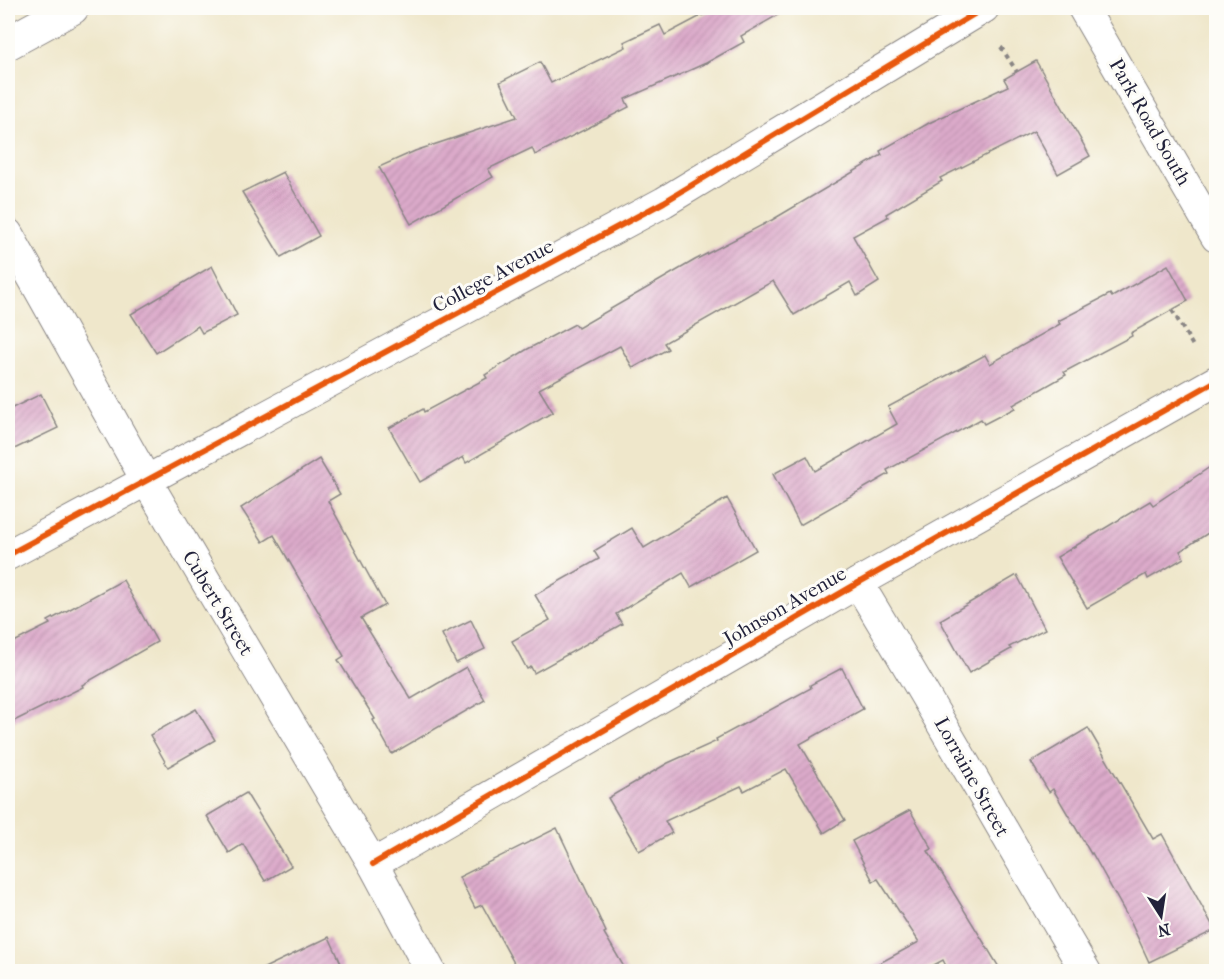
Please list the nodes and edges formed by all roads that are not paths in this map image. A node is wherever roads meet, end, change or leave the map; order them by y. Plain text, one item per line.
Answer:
1 (72, 8) edge
2 (984, 8) edge
3 (1083, 8) edge
4 (8, 44) edge
5 (8, 234) edge
6 (1216, 237) edge
7 (1216, 381) edge
8 (146, 480) junction
9 (8, 555) edge
10 (858, 583) junction
11 (373, 864) junction
12 (431, 972) edge
13 (1086, 972) edge

1 - 4 highway
2 - 8 street, College Avenue
3 - 6 street, Park Road South
5 - 8 street, Cubert Street
7 - 10 street, Johnson Avenue
8 - 9 street, College Avenue
8 - 11 street, Cubert Street
10 - 11 street, Johnson Avenue
10 - 13 street, Lorraine Street
11 - 12 street, Cubert Street

